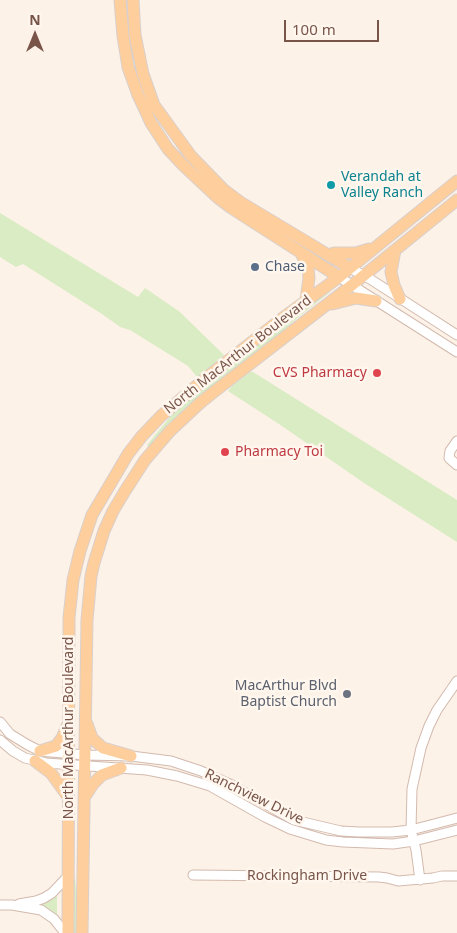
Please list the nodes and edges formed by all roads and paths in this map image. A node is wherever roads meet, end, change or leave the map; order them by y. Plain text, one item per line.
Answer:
1 (120, 0) edge
2 (133, 0) edge
3 (132, 52) junction
4 (204, 178) junction
5 (457, 181) edge
6 (457, 200) edge
7 (374, 248) junction
8 (395, 250) junction
9 (300, 252) junction
10 (328, 255) junction
11 (350, 268) junction
12 (364, 275) junction
13 (339, 277) junction
14 (352, 285) junction
15 (400, 299) junction
16 (306, 300) junction
17 (376, 301) junction
18 (326, 306) junction
19 (457, 336) edge
20 (457, 352) edge
21 (457, 441) edge
22 (136, 444) junction
23 (128, 454) junction
24 (145, 460) junction
25 (457, 465) edge
26 (457, 681) edge
27 (69, 720) junction
28 (86, 720) junction
29 (0, 722) edge
30 (0, 740) edge
31 (38, 756) junction
32 (131, 756) junction
33 (69, 760) junction
34 (85, 761) junction
35 (121, 768) junction
36 (251, 797) junction
37 (69, 798) junction
38 (84, 799) junction
39 (246, 807) junction
40 (457, 818) edge
41 (411, 830) junction
42 (457, 830) edge
43 (414, 841) junction
44 (69, 875) junction
45 (193, 875) dead end
46 (457, 876) edge
47 (420, 880) junction
48 (0, 905) edge
49 (12, 905) junction
50 (66, 933) edge
51 (82, 933) edge

1 - 3 main road
2 - 3 main road
3 - 4 main road
4 - 9 main road
4 - 10 main road
5 - 7 main road, North MacArthur Boulevard
6 - 8 main road, North MacArthur Boulevard
7 - 10 main road
7 - 11 main road, North MacArthur Boulevard
8 - 12 main road, North MacArthur Boulevard
8 - 15 main road
9 - 13 main road
9 - 16 main road
10 - 11 main road
11 - 12 street
11 - 13 main road, North MacArthur Boulevard
12 - 14 main road, North MacArthur Boulevard
12 - 15 street
13 - 14 street
13 - 16 main road, North MacArthur Boulevard
14 - 17 street
14 - 18 main road, North MacArthur Boulevard
15 - 19 street
16 - 22 main road, North MacArthur Boulevard
17 - 18 main road
17 - 20 street
18 - 24 main road, North MacArthur Boulevard
21 - 25 street
22 - 23 main road, North MacArthur Boulevard
22 - 24 main road
23 - 24 main road
23 - 27 main road, North MacArthur Boulevard
24 - 28 main road, North MacArthur Boulevard
26 - 41 street
27 - 31 main road
27 - 33 main road, North MacArthur Boulevard
28 - 32 main road
28 - 34 main road, North MacArthur Boulevard
29 - 31 street, Ranchview Drive
30 - 31 street, Ranchview Drive
31 - 33 street, Ranchview Drive
31 - 37 main road
32 - 34 street, Ranchview Drive
32 - 36 street, Ranchview Drive
33 - 34 street, Ranchview Drive
33 - 37 main road, North MacArthur Boulevard
34 - 35 street, Ranchview Drive
34 - 38 main road, North MacArthur Boulevard
35 - 38 main road
35 - 39 street, Ranchview Drive
36 - 39 street
36 - 41 street, Ranchview Drive
37 - 44 main road, North MacArthur Boulevard
38 - 51 main road, North MacArthur Boulevard
39 - 43 street, Ranchview Drive
40 - 41 street, Ranchview Drive
41 - 43 street
42 - 43 street, Ranchview Drive
43 - 47 street
44 - 49 street
44 - 50 main road, North MacArthur Boulevard
45 - 47 street, Rockingham Drive
46 - 47 street, Rockingham Drive
48 - 49 street
49 - 50 street

